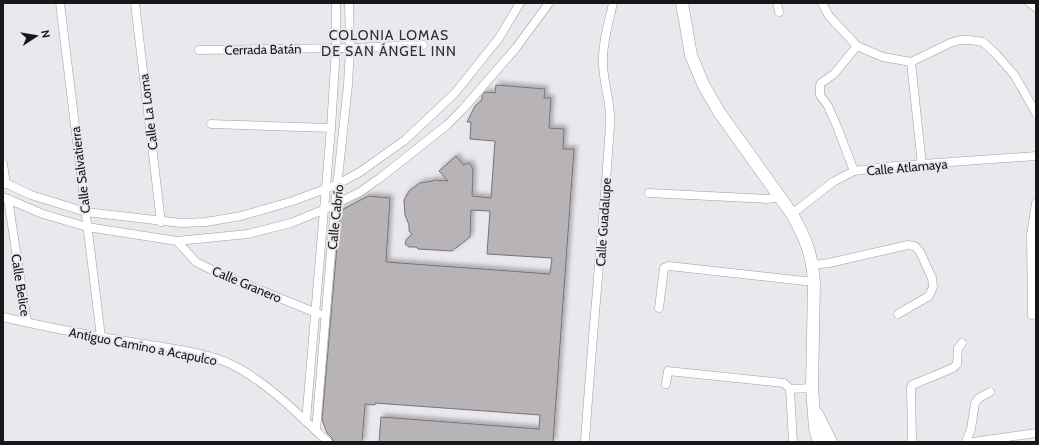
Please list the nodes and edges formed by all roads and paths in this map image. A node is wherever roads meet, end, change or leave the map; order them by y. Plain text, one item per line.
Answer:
1 (60, 3) edge
2 (135, 3) edge
3 (336, 3) edge
4 (349, 3) edge
5 (520, 3) edge
6 (549, 3) edge
7 (613, 3) edge
8 (682, 3) edge
9 (777, 3) edge
10 (822, 3) edge
11 (1030, 3) edge
12 (1036, 8) edge
13 (779, 12) dead end
14 (424, 46) dead end
15 (857, 46) junction
16 (336, 48) junction
17 (350, 48) junction
18 (199, 50) dead end
19 (911, 62) junction
20 (1036, 113) edge
21 (211, 124) dead end
22 (331, 128) junction
23 (1036, 156) edge
24 (3, 164) edge
25 (922, 165) junction
26 (854, 171) junction
27 (5, 183) edge
28 (338, 184) junction
29 (326, 189) junction
30 (649, 193) dead end
31 (780, 197) junction
32 (5, 198) edge
33 (1036, 203) edge
34 (335, 205) junction
35 (323, 210) junction
36 (86, 212) junction
37 (792, 214) junction
38 (161, 222) junction
39 (87, 227) junction
40 (176, 241) junction
41 (813, 265) junction
42 (814, 282) junction
43 (659, 308) dead end
44 (315, 313) junction
45 (898, 314) dead end
46 (1032, 315) dead end
47 (3, 317) edge
48 (325, 317) junction
49 (26, 322) junction
50 (101, 337) junction
51 (962, 343) dead end
52 (666, 384) dead end
53 (812, 388) junction
54 (790, 389) junction
55 (990, 392) dead end
56 (814, 408) junction
57 (306, 421) junction
58 (316, 430) junction
59 (1036, 433) edge
60 (328, 442) edge
61 (585, 442) edge
62 (793, 442) edge
63 (819, 442) edge
64 (830, 442) edge
65 (912, 442) edge
66 (966, 442) edge
67 (973, 442) edge

1 - 36 street, Calle Salvatierra
2 - 38 street, Calle La Loma
3 - 16 street, Calle Cabrío
4 - 17 street, Calle Cabrío
5 - 28 street
6 - 34 street
7 - 61 street, Calle Guadalupe
8 - 31 main road
9 - 13 street
10 - 15 street
11 - 12 street
14 - 17 street, Cerrada Batán
15 - 19 street
15 - 26 street
16 - 17 street, Cerrada Batán
16 - 18 street, Cerrada Batán
16 - 22 street, Calle Cabrío
17 - 28 street, Calle Cabrío
19 - 20 street
19 - 25 street
21 - 22 street
22 - 29 street, Calle Cabrío
23 - 25 street, Calle Atlamaya
24 - 27 street
25 - 26 street, Calle Atlamaya
26 - 37 street, Calle Atlamaya
27 - 36 street
28 - 29 street
28 - 34 street, Calle Cabrío
29 - 35 street, Calle Cabrío
29 - 38 street
30 - 31 street
31 - 37 main road
32 - 39 street
32 - 49 street, Calle Belice
33 - 46 street
34 - 35 street
34 - 48 street, Calle Cabrío
35 - 40 street
35 - 44 street, Calle Cabrío
36 - 38 street
36 - 39 street, Calle Salvatierra
37 - 41 main road
39 - 40 street
39 - 50 street, Calle Salvatierra
40 - 44 street, Calle Granero
41 - 42 main road
41 - 45 street
42 - 43 street
42 - 53 main road
44 - 48 street, Calle Granero
44 - 57 street, Calle Cabrío
47 - 49 street, Antiguo Camino a Acapulco
48 - 58 street, Calle Cabrío
49 - 50 street, Antiguo Camino a Acapulco
50 - 57 street, Antiguo Camino a Acapulco
51 - 65 street
52 - 54 street
53 - 54 street
53 - 56 main road
54 - 62 street
55 - 66 street
56 - 63 main road
56 - 64 main road
57 - 58 street, Antiguo Camino a Acapulco
58 - 60 street, Antiguo Camino a Acapulco
59 - 67 street

